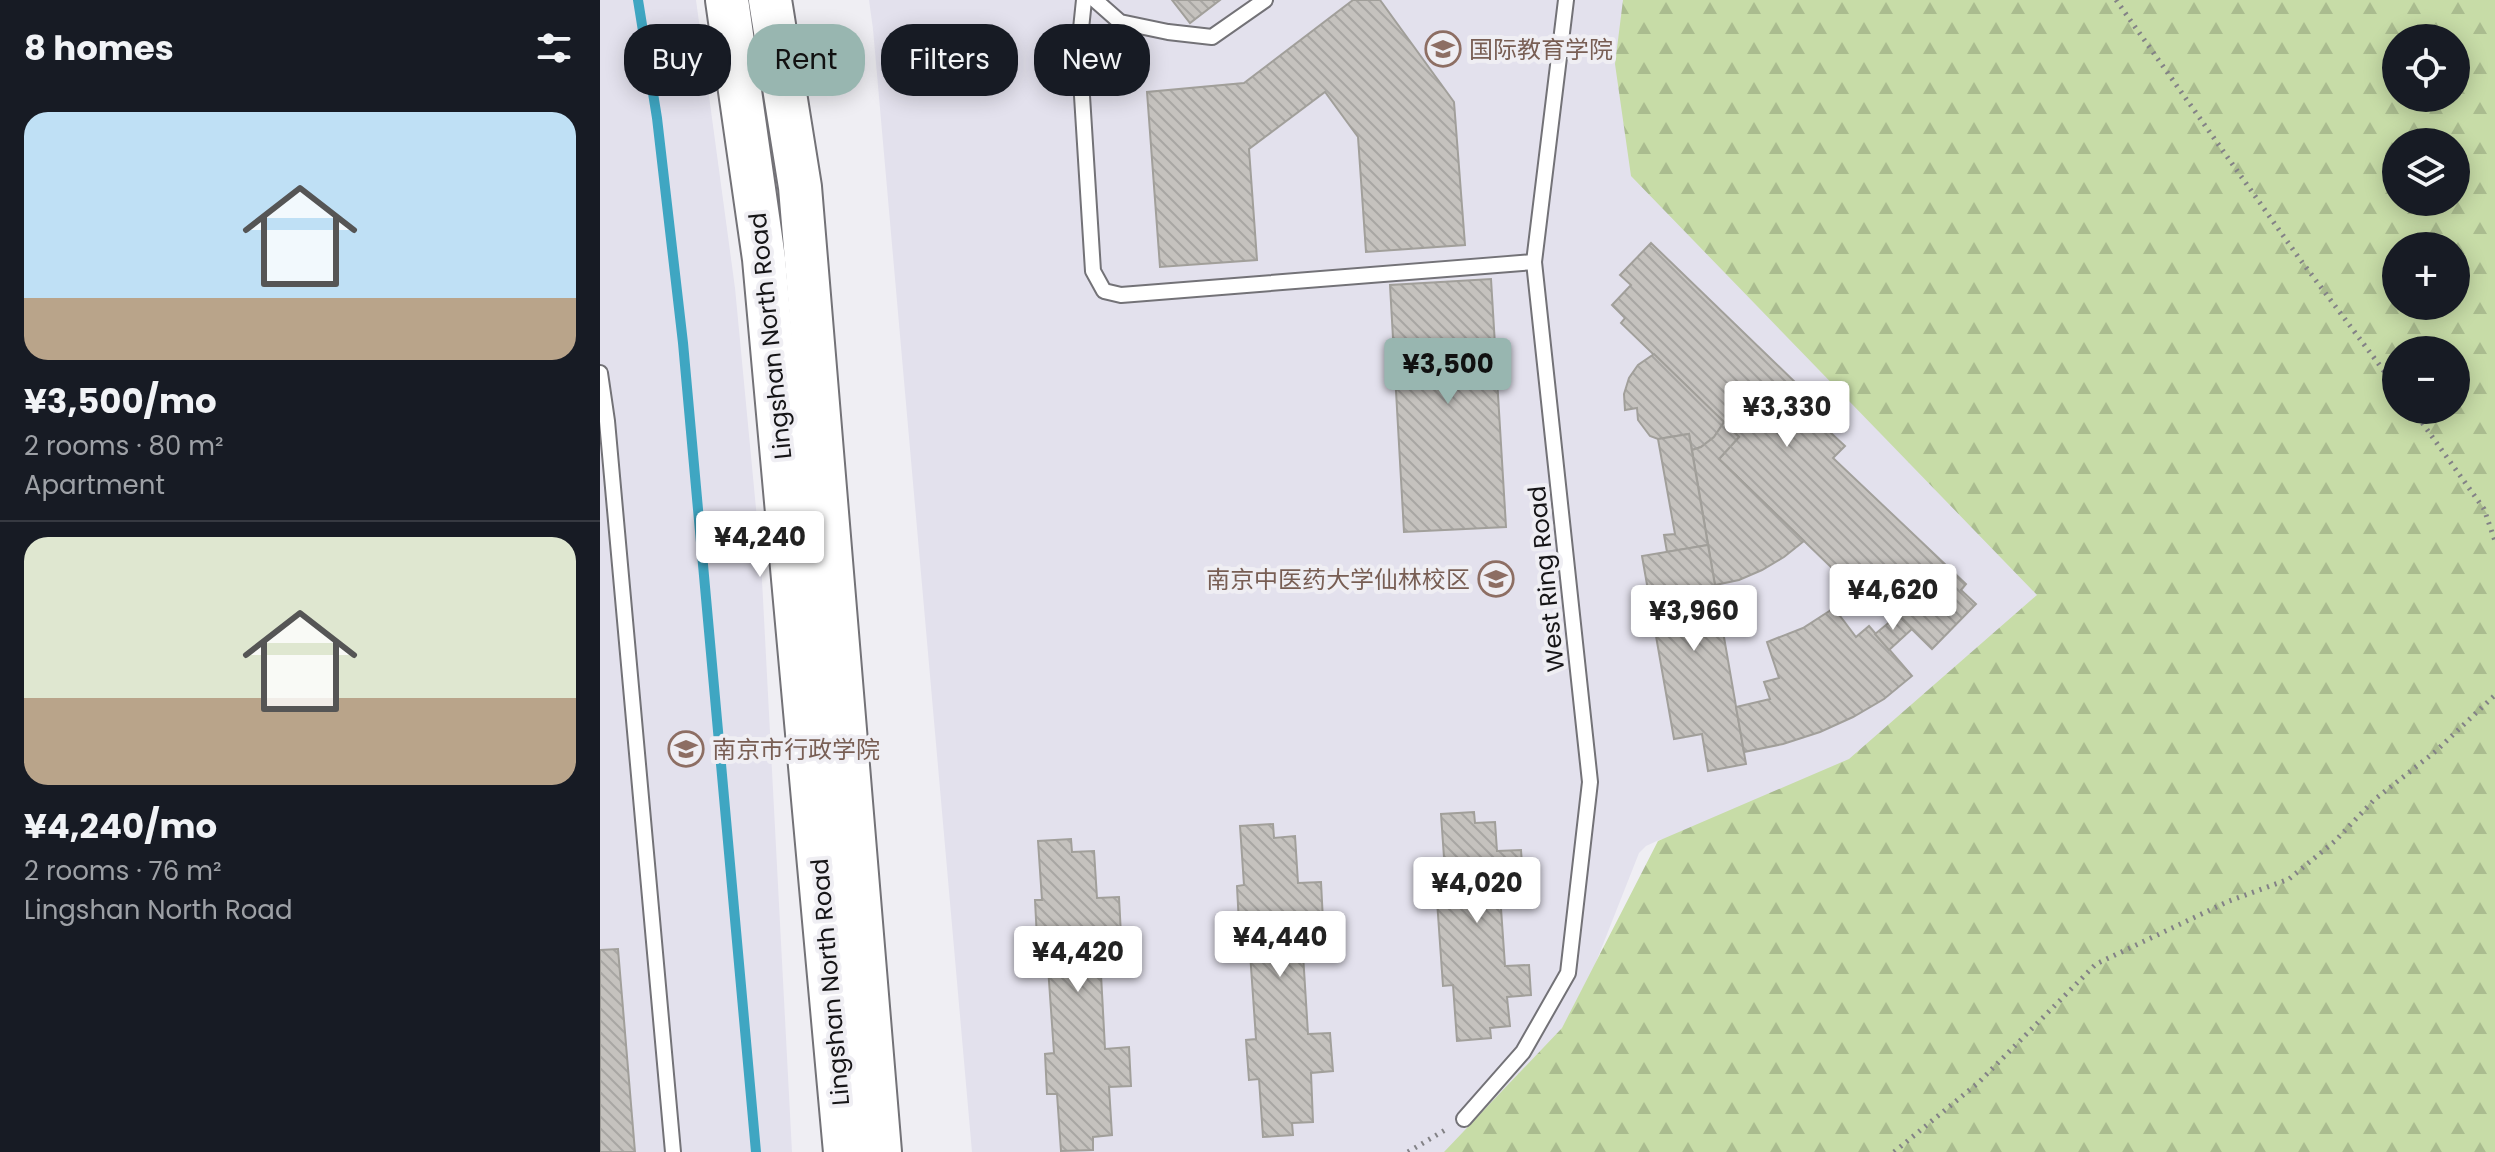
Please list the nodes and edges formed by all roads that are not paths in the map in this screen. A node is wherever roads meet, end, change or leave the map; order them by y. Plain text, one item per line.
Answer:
1 (727, 0) edge
2 (770, 0) edge
3 (1084, 0) edge
4 (1095, 0) edge
5 (1265, 0) edge
6 (1566, 0) edge
7 (1534, 262) junction
8 (600, 373) edge
9 (1464, 1119) road end
10 (673, 1152) edge
11 (845, 1152) edge
12 (880, 1152) edge

1 - 11 main road, Lingshan North Road
2 - 12 main road, Lingshan North Road
3 - 7 lane
4 - 5 lane
6 - 7 lane, West Ring Road
7 - 9 lane, West Ring Road
8 - 10 lane

